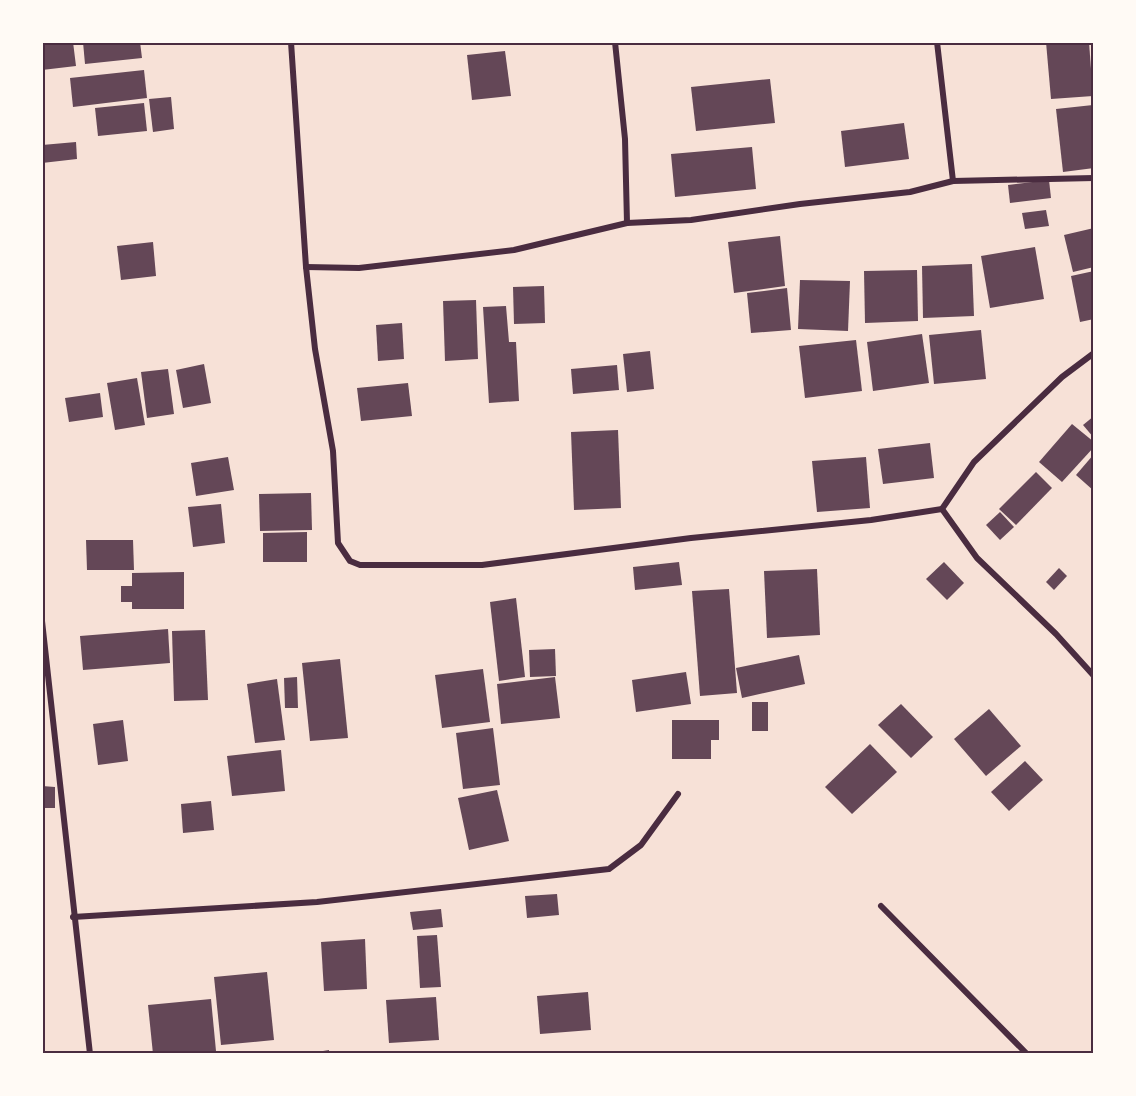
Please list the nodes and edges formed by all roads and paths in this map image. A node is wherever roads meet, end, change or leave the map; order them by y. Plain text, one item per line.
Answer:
1 (291, 42) edge
2 (615, 42) edge
3 (937, 42) edge
4 (1094, 178) edge
5 (953, 181) junction
6 (627, 223) junction
7 (306, 267) junction
8 (1094, 353) edge
9 (942, 509) junction
10 (42, 621) edge
11 (1094, 676) edge
12 (678, 794) dead end
13 (880, 906) dead end
14 (74, 917) junction
15 (90, 1054) edge
16 (1027, 1054) edge

1 - 7 street
2 - 6 street
3 - 5 street
4 - 5 street
5 - 6 street
6 - 7 street
7 - 9 street
8 - 9 street
9 - 11 street
10 - 14 street
12 - 14 street
13 - 16 street
14 - 15 street

